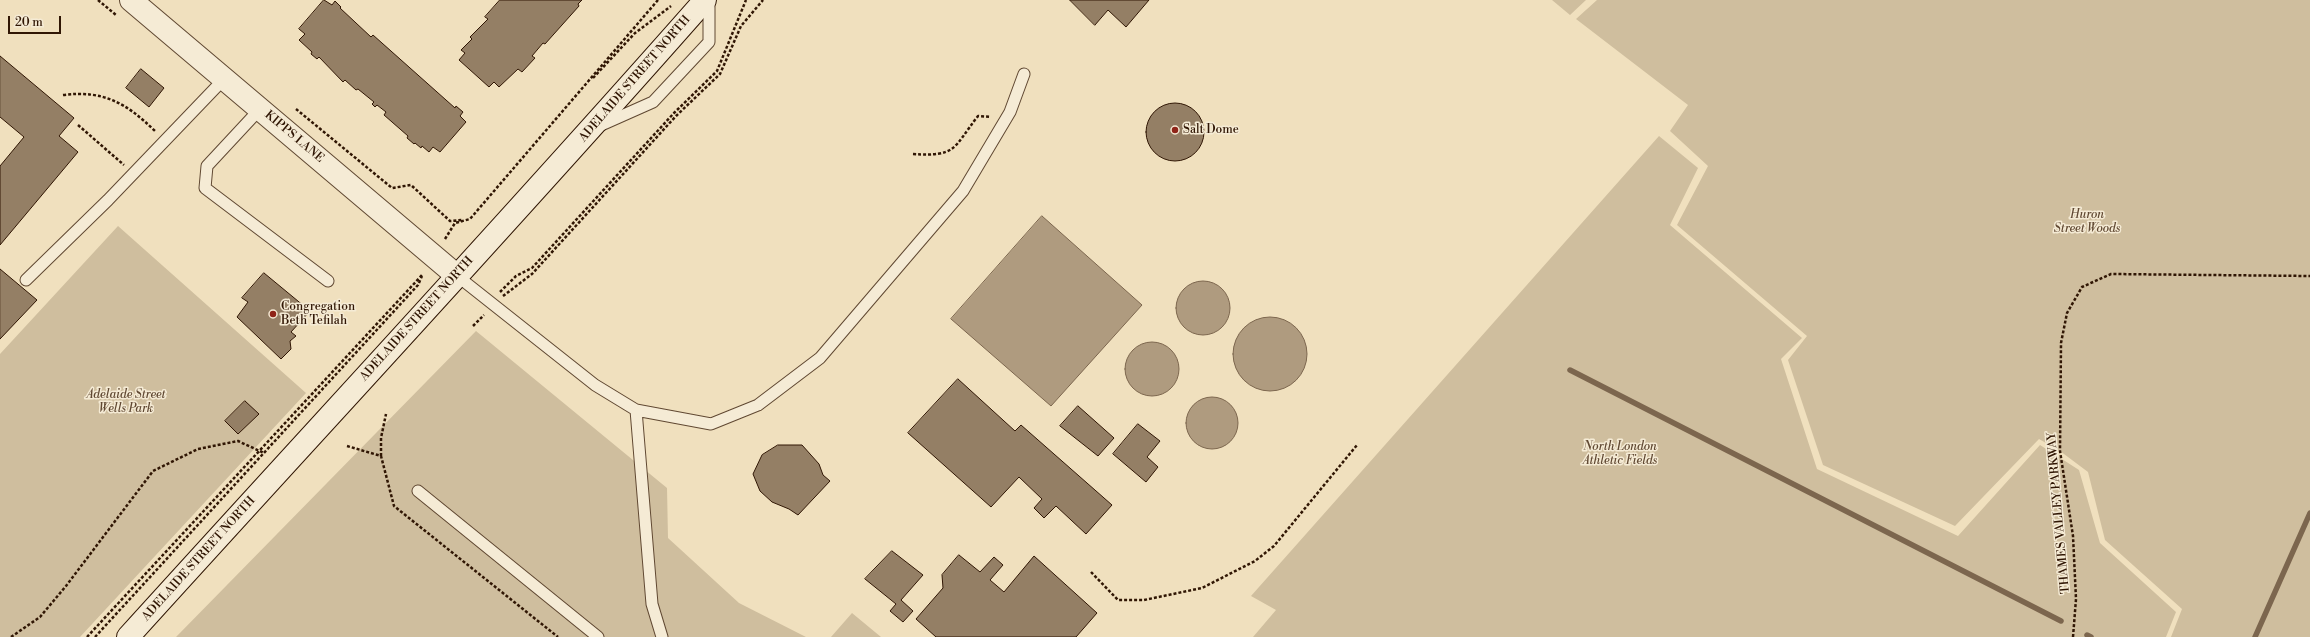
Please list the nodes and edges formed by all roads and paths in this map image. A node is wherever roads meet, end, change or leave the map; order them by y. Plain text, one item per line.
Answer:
1 (98, 0) edge
2 (131, 0) edge
3 (658, 0) edge
4 (705, 0) edge
5 (709, 0) edge
6 (746, 0) edge
7 (763, 0) edge
8 (673, 5) dead end
9 (122, 19) dead end
10 (1024, 74) dead end
11 (224, 78) junction
12 (63, 95) dead end
13 (569, 104) junction
14 (296, 108) dead end
15 (260, 109) junction
16 (1006, 118) junction
17 (78, 125) dead end
18 (590, 131) junction
19 (164, 140) junction
20 (913, 154) dead end
21 (133, 173) junction
22 (470, 219) junction
23 (434, 256) junction
24 (417, 269) dead end
25 (423, 274) junction
26 (456, 275) junction
27 (2310, 276) edge
28 (26, 280) dead end
29 (328, 282) dead end
30 (493, 302) junction
31 (636, 410) junction
32 (386, 414) dead end
33 (1357, 445) dead end
34 (347, 446) dead end
35 (258, 450) junction
36 (264, 453) junction
37 (381, 456) junction
38 (418, 492) dead end
39 (1091, 572) dead end
40 (12, 637) edge
41 (87, 637) edge
42 (95, 637) edge
43 (128, 637) edge
44 (558, 637) edge
45 (598, 637) edge
46 (662, 637) edge
47 (2073, 637) edge

1 - 9 path
2 - 11 main road, KIPPS LANE
3 - 13 path
4 - 18 main road, ADELAIDE STREET NORTH
5 - 18 lane
6 - 30 path
7 - 30 path
8 - 13 path
10 - 16 lane
11 - 15 main road, KIPPS LANE
11 - 19 lane
12 - 19 path
13 - 22 path
14 - 22 path
15 - 23 main road, KIPPS LANE
15 - 29 lane
16 - 20 path
16 - 31 lane
17 - 21 path
18 - 26 main road, ADELAIDE STREET NORTH
19 - 21 lane
21 - 28 lane
22 - 23 path
23 - 25 path
23 - 26 main road, KIPPS LANE
24 - 25 path
25 - 35 path
25 - 36 path
26 - 30 lane
26 - 43 main road, ADELAIDE STREET NORTH
27 - 47 path, THAMES VALLEY PARKWAY
30 - 31 lane
31 - 46 lane
32 - 37 path
33 - 39 path
34 - 37 path
35 - 36 path
35 - 40 path
35 - 41 path
36 - 42 path
37 - 44 path
38 - 45 lane

